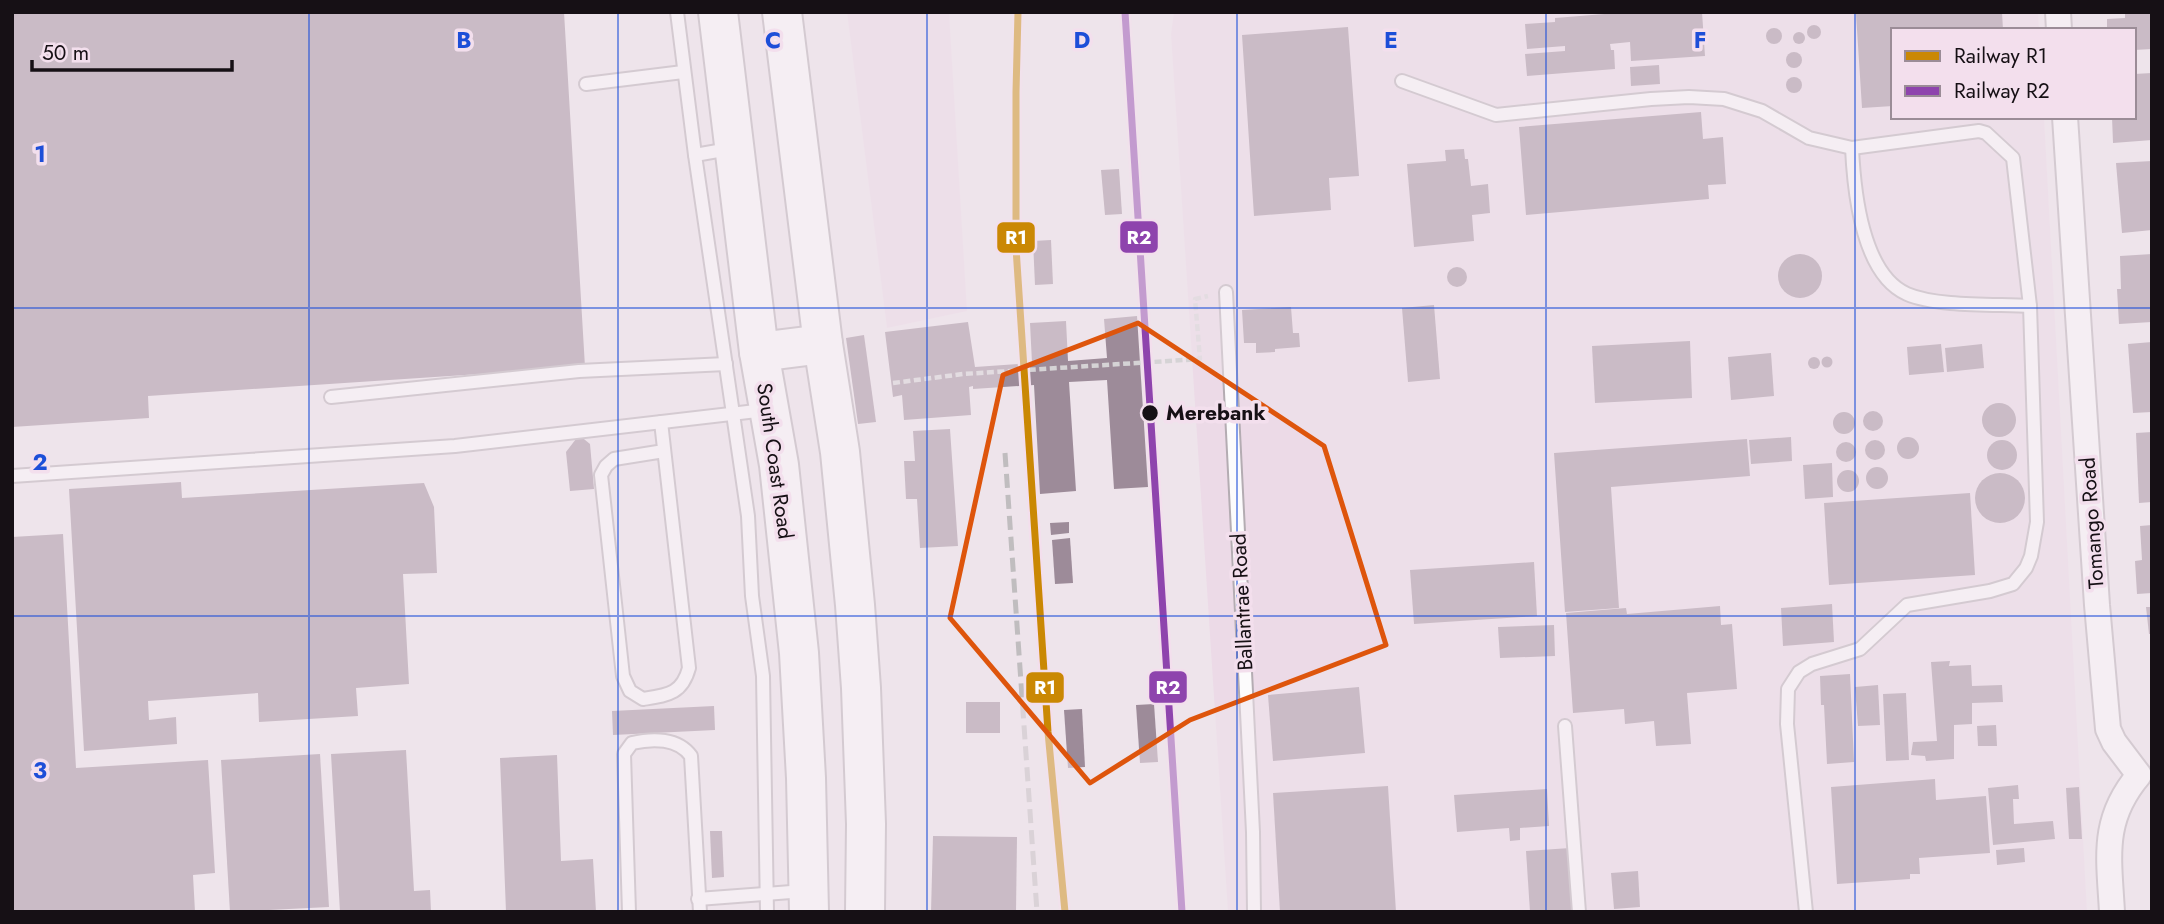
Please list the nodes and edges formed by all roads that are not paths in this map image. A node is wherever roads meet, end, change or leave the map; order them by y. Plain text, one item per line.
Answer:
1 (677, 12) edge
2 (718, 12) edge
3 (782, 12) edge
4 (683, 72) junction
5 (1402, 81) dead end
6 (586, 84) dead end
7 (2065, 119) edge
8 (734, 148) junction
9 (1852, 148) junction
10 (695, 155) junction
11 (1226, 292) road end
12 (2030, 306) junction
13 (823, 344) junction
14 (742, 358) junction
15 (331, 397) dead end
16 (751, 411) junction
17 (661, 422) junction
18 (664, 451) junction
19 (12, 476) edge
20 (1565, 726) dead end
21 (2145, 769) edge
22 (768, 893) junction
23 (809, 901) edge
24 (699, 906) edge
25 (629, 912) edge
26 (768, 912) edge
27 (865, 912) edge
28 (1254, 912) edge
29 (1578, 912) edge
30 (1806, 912) edge
31 (2112, 912) edge

1 - 4 lane
2 - 8 main road, South Coast Road
3 - 13 main road
4 - 6 lane
4 - 10 lane
5 - 9 lane
7 - 21 street, Tomango Road
8 - 10 lane
8 - 14 main road, South Coast Road
9 - 12 lane
9 - 12 lane
10 - 14 lane
11 - 28 lane, Ballantrae Road
12 - 30 lane
13 - 14 main road
13 - 27 main road
14 - 15 lane
14 - 16 main road, South Coast Road
16 - 17 lane
16 - 22 lane
16 - 23 main road, South Coast Road
17 - 18 lane
17 - 19 lane
18 - 18 lane
20 - 29 lane
21 - 31 street, Tomango Road
22 - 23 lane
22 - 24 lane
22 - 26 lane
24 - 25 lane

